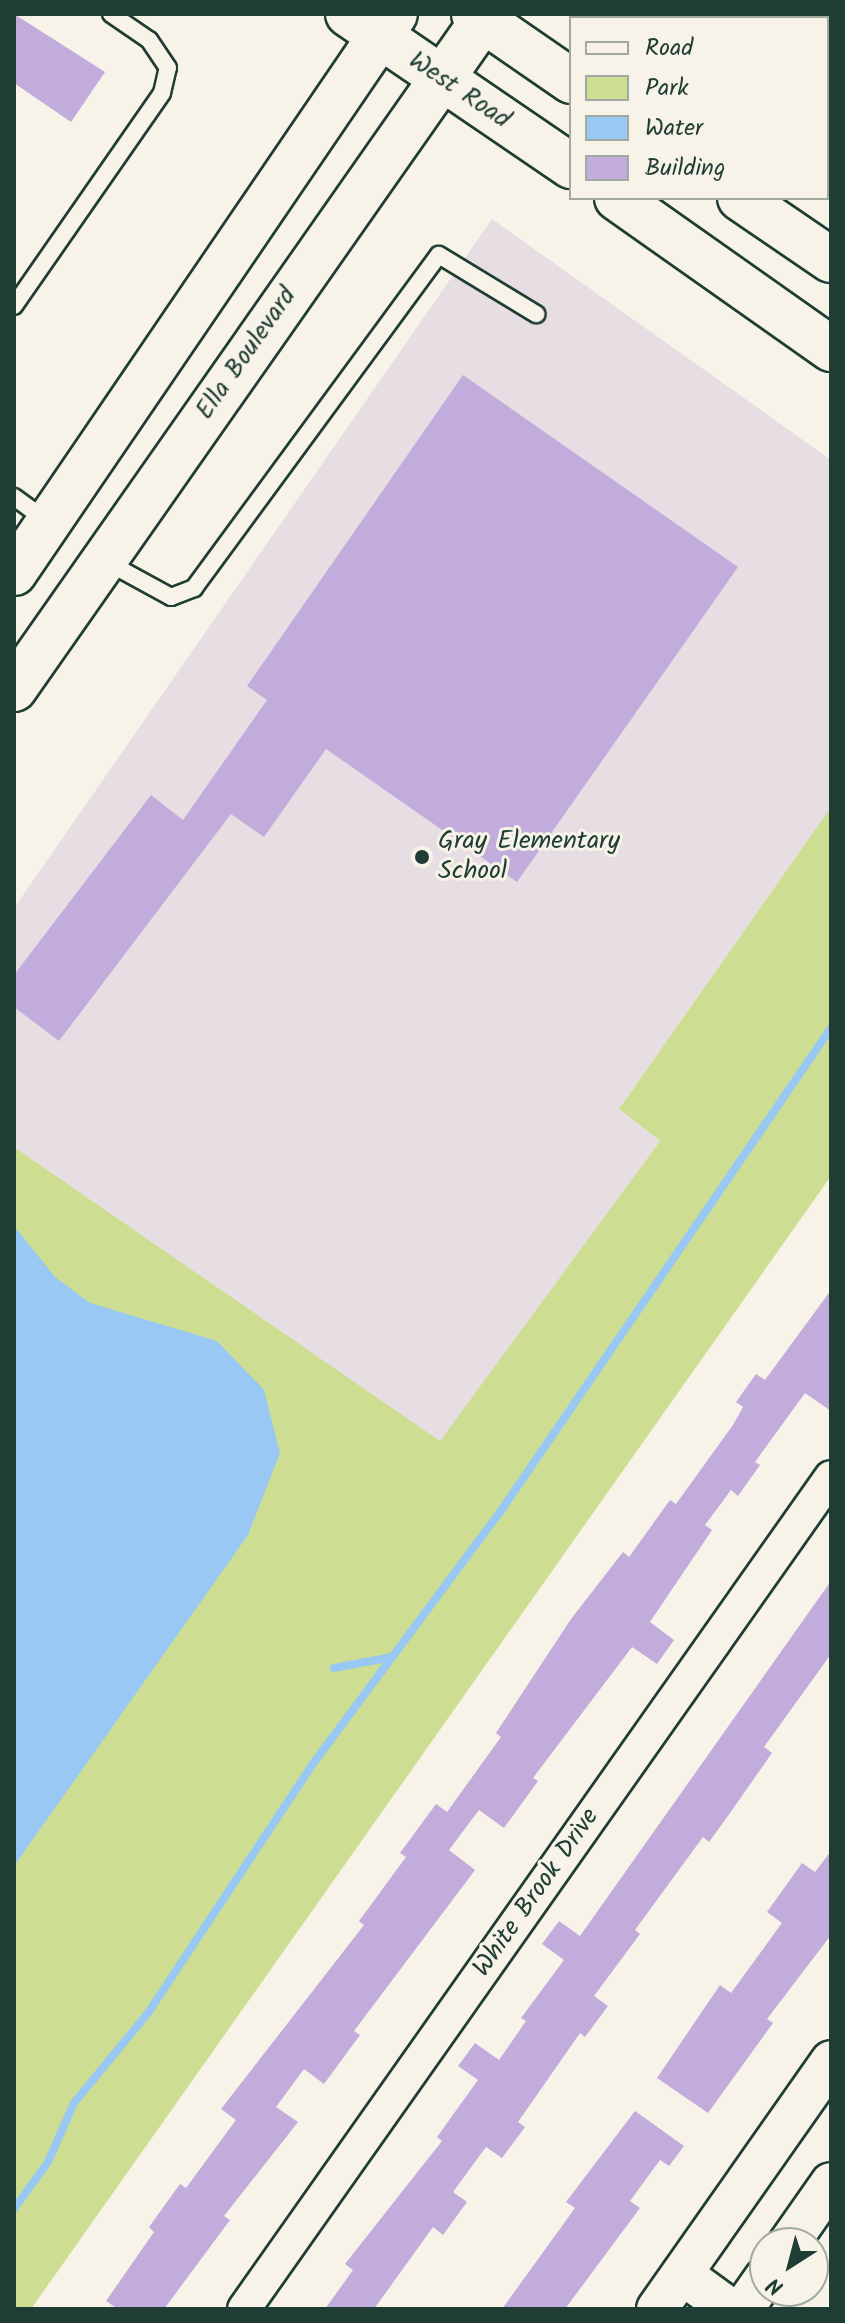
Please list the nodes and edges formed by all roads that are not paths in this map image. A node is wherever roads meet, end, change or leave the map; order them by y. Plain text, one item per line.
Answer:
1 (111, 14) edge
2 (478, 17) edge
3 (374, 21) edge
4 (440, 80) junction
5 (569, 80) edge
6 (569, 165) edge
7 (620, 200) edge
8 (743, 200) edge
9 (831, 260) edge
10 (14, 306) edge
11 (536, 314) dead end
12 (831, 349) edge
13 (14, 497) edge
14 (49, 522) junction
15 (102, 559) junction
16 (14, 573) edge
17 (14, 689) edge
18 (831, 1477) edge
19 (831, 2061) edge
20 (831, 2183) edge
21 (800, 2227) edge
22 (682, 2274) junction
23 (244, 2309) edge
24 (657, 2309) edge
25 (730, 2309) edge

1 - 10 lane
2 - 4 main road, Ella Boulevard
2 - 5 main road
3 - 4 main road, West Road
3 - 14 main road
4 - 6 main road, West Road
4 - 15 main road, Ella Boulevard
7 - 12 main road
8 - 9 main road
11 - 15 lane
13 - 14 lane
14 - 15 main road
14 - 16 main road
15 - 17 main road, Ella Boulevard
18 - 23 street, White Brook Drive
19 - 22 street
20 - 21 street
22 - 24 street
22 - 25 street

